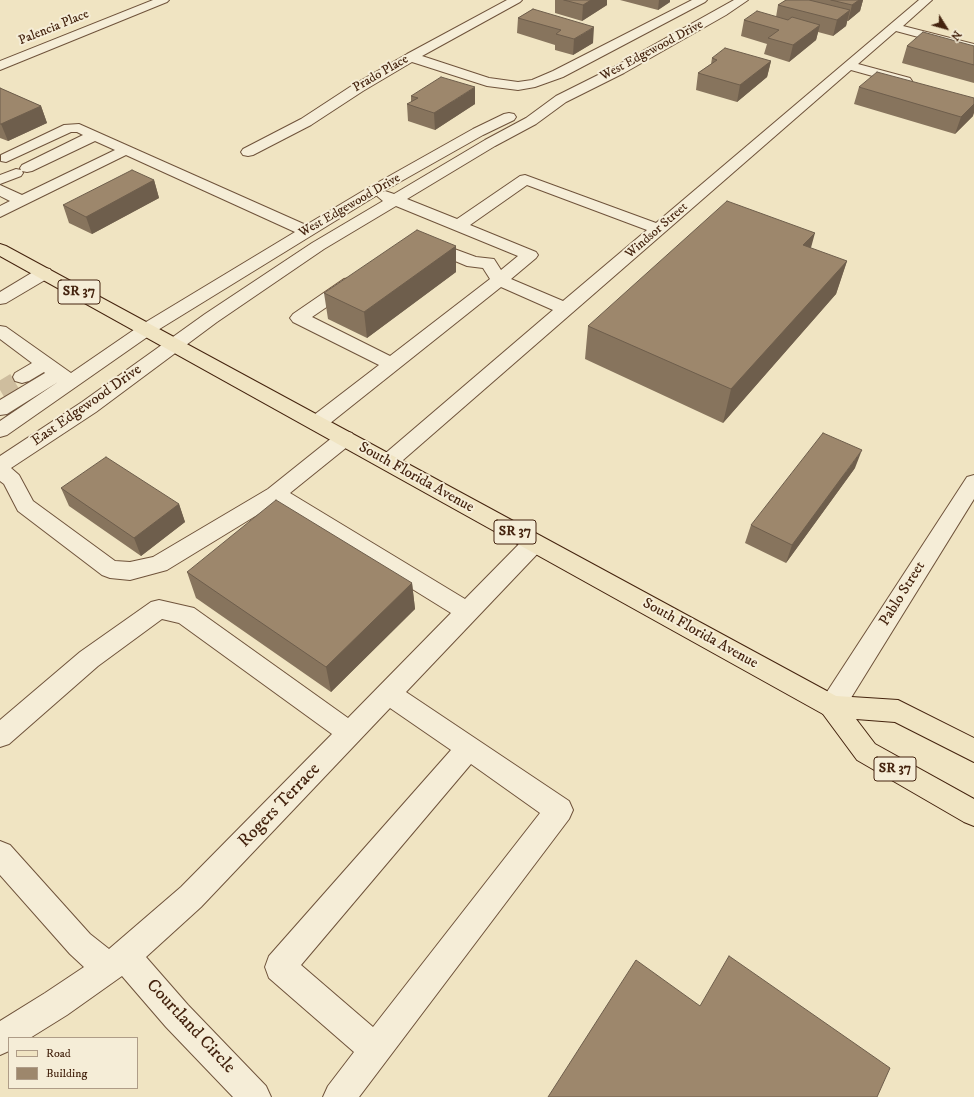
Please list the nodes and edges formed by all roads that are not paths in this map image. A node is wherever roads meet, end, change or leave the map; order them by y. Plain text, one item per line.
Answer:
1 (163, 0) edge
2 (516, 0) edge
3 (701, 0) edge
4 (742, 0) edge
5 (926, 0) edge
6 (894, 27) junction
7 (974, 48) edge
8 (411, 57) junction
9 (849, 65) junction
10 (0, 66) edge
11 (915, 84) edge
12 (561, 99) junction
13 (95, 135) junction
14 (126, 150) junction
15 (248, 152) dead end
16 (6, 158) dead end
17 (0, 180) edge
18 (0, 190) edge
19 (373, 191) junction
20 (395, 200) junction
21 (21, 201) junction
22 (0, 212) edge
23 (459, 225) junction
24 (658, 229) junction
25 (306, 231) junction
26 (423, 237) junction
27 (0, 249) edge
28 (44, 273) junction
29 (499, 280) junction
30 (363, 281) edge
31 (0, 299) edge
32 (566, 309) junction
33 (147, 329) junction
34 (0, 331) edge
35 (173, 344) junction
36 (391, 364) junction
37 (58, 373) junction
38 (22, 377) tunnel mouth
39 (0, 409) edge
40 (317, 423) junction
41 (0, 430) edge
42 (345, 438) junction
43 (388, 462) junction
44 (0, 466) edge
45 (0, 470) edge
46 (972, 489) edge
47 (275, 494) junction
48 (534, 543) junction
49 (468, 612) junction
50 (389, 694) junction
51 (832, 706) junction
52 (351, 733) junction
53 (0, 736) edge
54 (468, 749) junction
55 (974, 751) edge
56 (974, 813) edge
57 (0, 854) edge
58 (116, 962) junction
59 (0, 1039) edge
60 (375, 1050) junction
61 (255, 1097) edge
62 (339, 1097) edge

1 - 10 street, Palencia Place
2 - 8 street, Prado Place
3 - 8 street, West Edgewood Drive
4 - 12 street, West Edgewood Drive
5 - 6 street, Windsor Street
6 - 7 street
6 - 9 street, Windsor Street
8 - 15 street, Prado Place
9 - 11 street
9 - 24 street, Windsor Street
12 - 19 street, West Edgewood Drive
12 - 20 street, West Edgewood Drive
13 - 14 street
13 - 16 street
13 - 17 street
14 - 21 street
14 - 25 street
18 - 21 street
19 - 20 street
19 - 25 street, West Edgewood Drive
20 - 26 street
20 - 35 street, West Edgewood Drive
21 - 22 street
23 - 24 street
23 - 26 street
23 - 29 street
24 - 32 street, Windsor Street
25 - 33 street, West Edgewood Drive
26 - 29 street
27 - 28 main road, South Florida Avenue / SR 37
28 - 31 street
28 - 33 main road, South Florida Avenue / SR 37
29 - 32 street
29 - 36 street
30 - 36 street
32 - 43 street, Windsor Street
33 - 35 main road, South Florida Avenue / SR 37
33 - 37 street, East Edgewood Drive
34 - 37 street
35 - 40 main road, South Florida Avenue / SR 37
35 - 44 street, East Edgewood Drive
36 - 40 street
37 - 38 street
37 - 39 street
37 - 41 street, East Edgewood Drive
40 - 42 main road, South Florida Avenue / SR 37
42 - 43 main road, South Florida Avenue / SR 37
42 - 47 street
43 - 48 main road, South Florida Avenue / SR 37
45 - 47 street
46 - 51 street, Pablo Street
47 - 49 street
48 - 49 street, Rogers Terrace
48 - 51 main road, South Florida Avenue / SR 37
49 - 50 street, Rogers Terrace
50 - 52 street, Rogers Terrace
50 - 54 street
51 - 55 main road, South Florida Avenue / SR 37
51 - 56 main road, South Florida Avenue / SR 37
52 - 53 street
52 - 58 street, Rogers Terrace
54 - 60 street
54 - 60 street
57 - 58 street, Courtland Circle
58 - 59 street, Rogers Terrace
58 - 61 street, Courtland Circle
60 - 62 street

